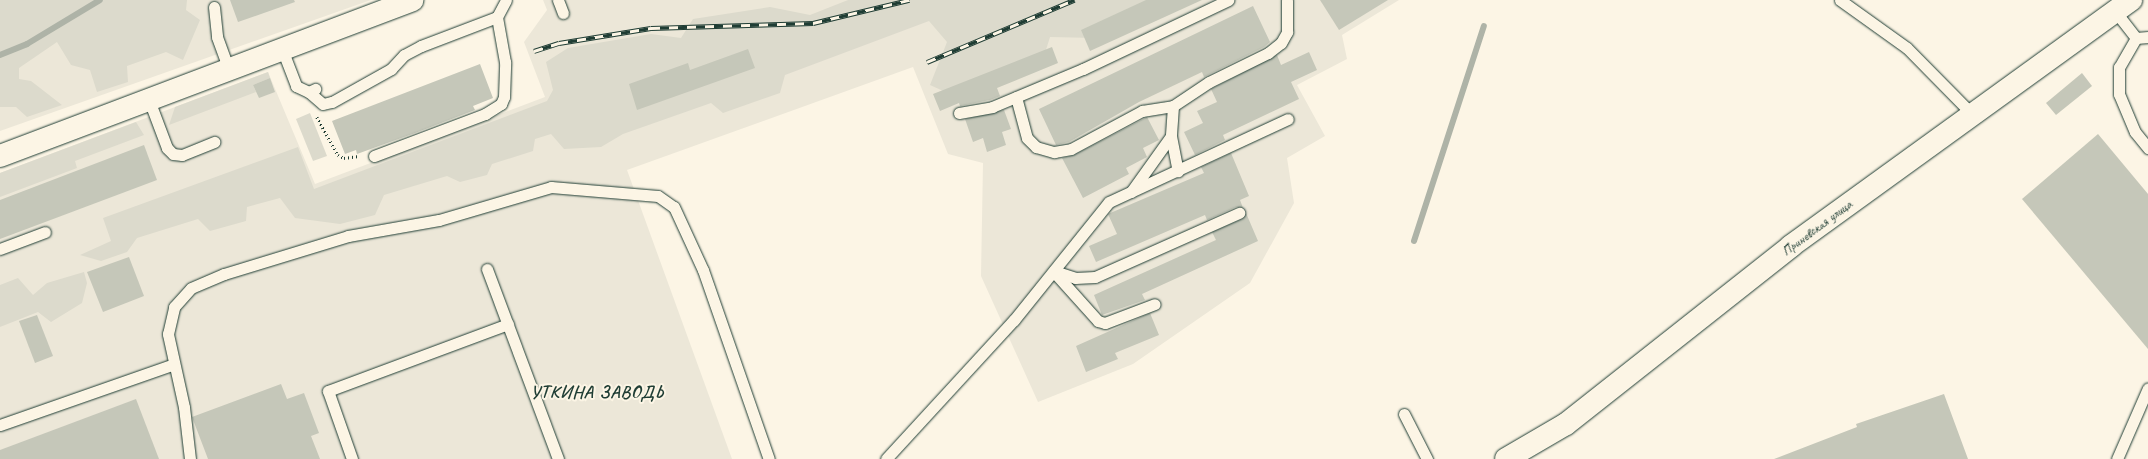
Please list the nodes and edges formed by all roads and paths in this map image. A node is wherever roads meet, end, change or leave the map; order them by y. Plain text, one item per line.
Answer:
1 (412, 0) edge
2 (506, 0) edge
3 (558, 0) edge
4 (1228, 0) edge
5 (1287, 0) edge
6 (1840, 0) edge
7 (2123, 6) edge
8 (214, 7) dead end
9 (563, 12) dead end
10 (496, 17) junction
11 (2148, 37) edge
12 (2136, 38) junction
13 (282, 49) junction
14 (229, 70) junction
15 (309, 91) junction
16 (1016, 97) junction
17 (149, 100) junction
18 (1173, 106) junction
19 (959, 113) dead end
20 (1971, 113) junction
21 (1288, 119) dead end
22 (1171, 136) junction
23 (215, 142) dead end
24 (2148, 148) edge
25 (369, 155) joint
26 (0, 156) edge
27 (1178, 171) junction
28 (1130, 192) junction
29 (1239, 213) dead end
30 (45, 232) dead end
31 (0, 249) edge
32 (487, 270) dead end
33 (1054, 271) junction
34 (1155, 304) dead end
35 (508, 324) junction
36 (174, 364) junction
37 (2148, 388) edge
38 (1404, 414) dead end
39 (0, 425) edge
40 (190, 459) edge
41 (352, 459) edge
42 (558, 459) edge
43 (769, 459) edge
44 (886, 459) edge
45 (1427, 459) edge
46 (1506, 459) edge
47 (2117, 459) edge

1 - 13 street
2 - 10 lane
3 - 9 lane
4 - 16 lane
5 - 18 lane
6 - 20 lane
7 - 12 lane
7 - 20 street, Приневская улица
8 - 14 lane
10 - 15 lane
10 - 25 lane
11 - 12 lane
12 - 24 lane
13 - 14 street
13 - 15 lane
14 - 17 street
15 - 25 path
16 - 18 lane
16 - 19 lane
17 - 23 lane
17 - 26 street
18 - 22 lane
20 - 46 street, Приневская улица
21 - 27 lane
22 - 27 lane
22 - 28 lane
27 - 28 lane
28 - 33 lane
29 - 33 lane
30 - 31 lane
32 - 35 lane
33 - 34 lane
33 - 44 lane
35 - 41 lane
35 - 42 lane
36 - 39 lane
36 - 40 lane
36 - 43 lane
37 - 47 lane
38 - 45 lane

